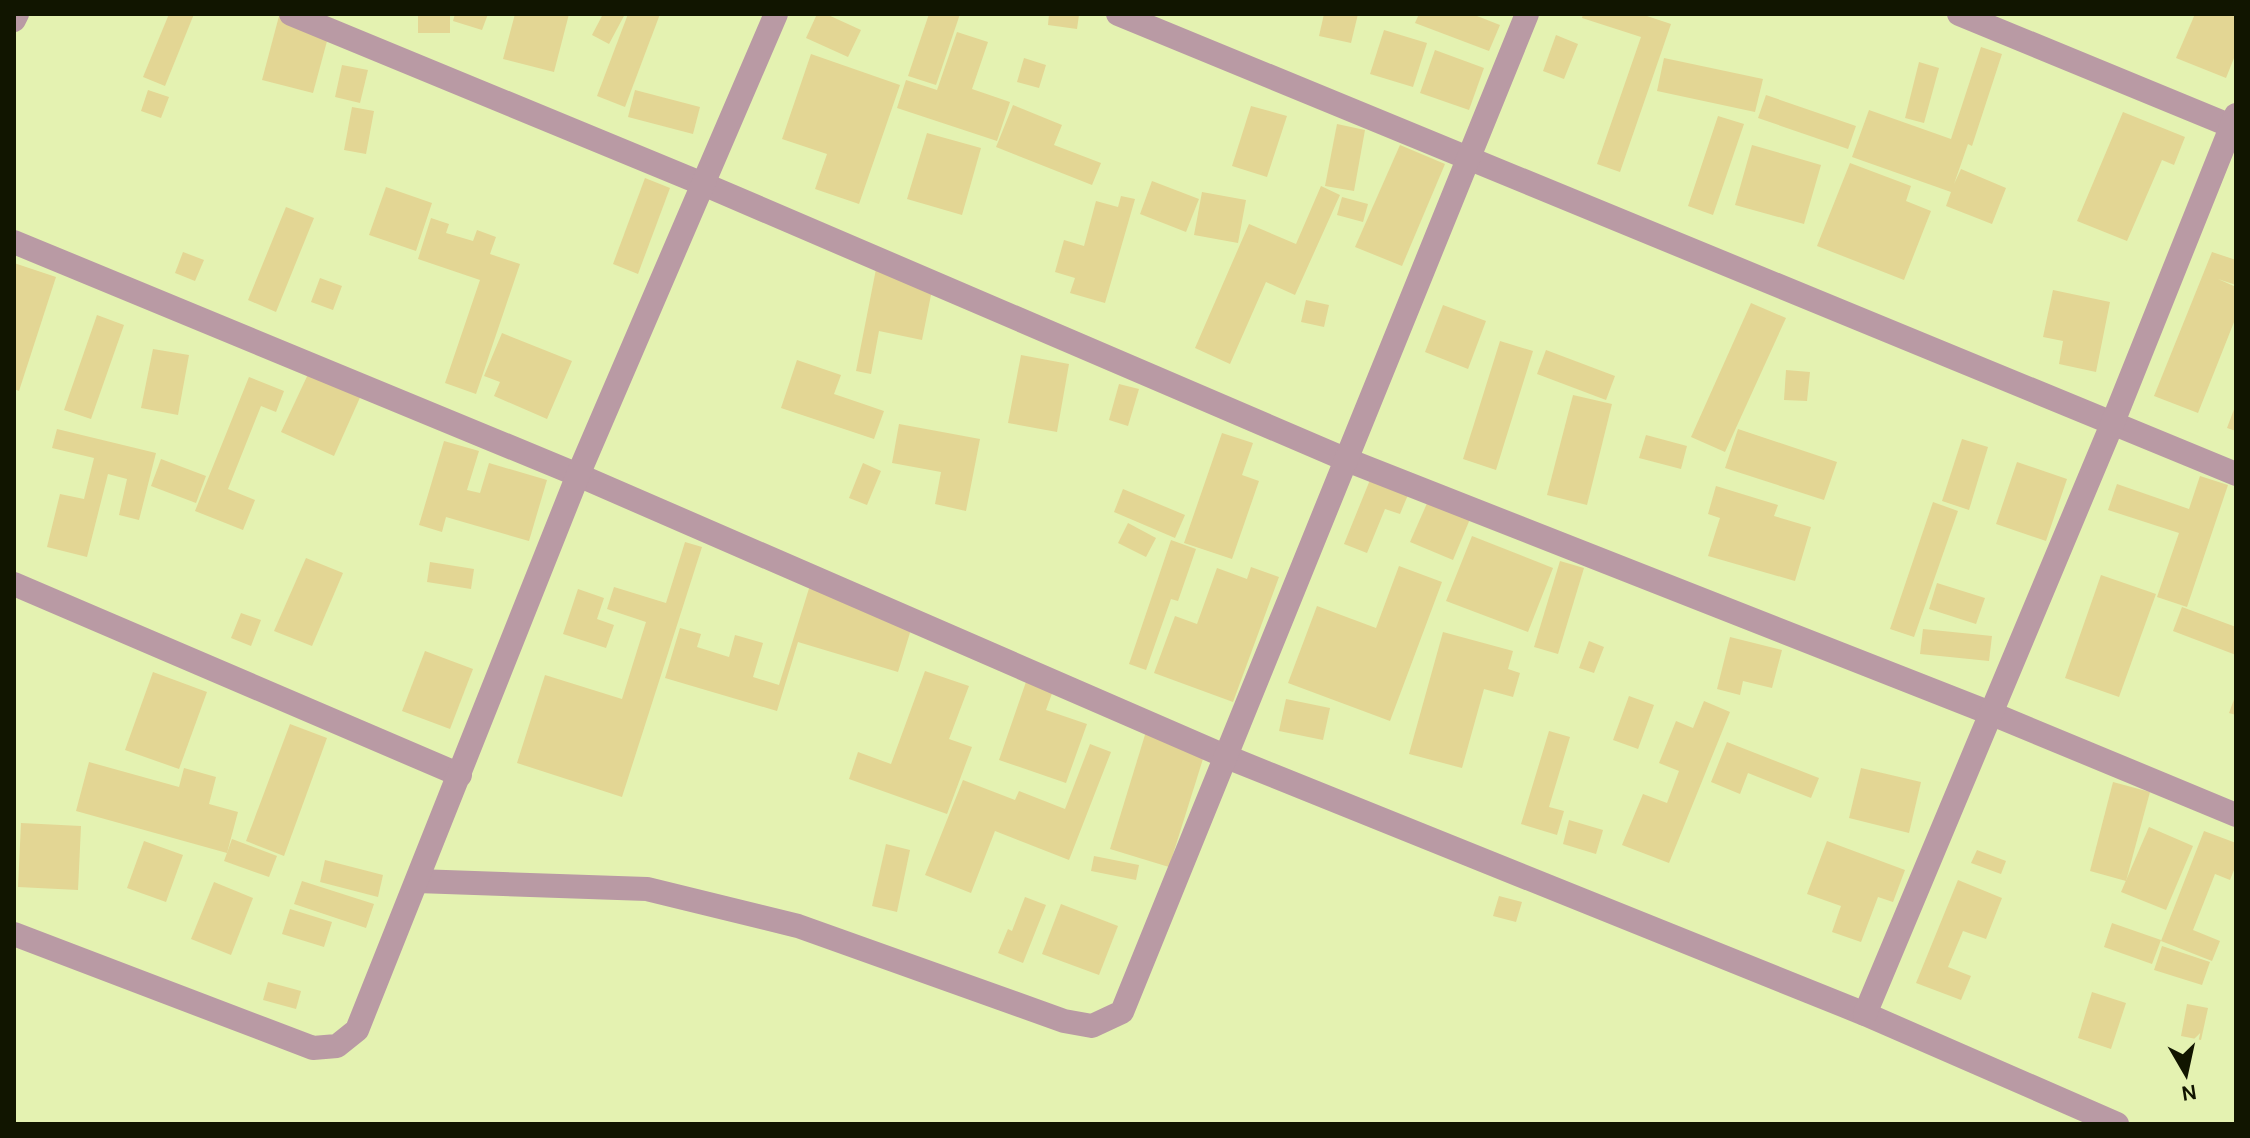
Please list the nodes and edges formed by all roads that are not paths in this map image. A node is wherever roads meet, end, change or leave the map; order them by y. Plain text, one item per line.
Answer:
1 (17, 14) edge
2 (291, 14) edge
3 (776, 14) edge
4 (1118, 14) edge
5 (1527, 14) edge
6 (1959, 14) edge
7 (14, 20) edge
8 (2234, 123) edge
9 (1467, 159) junction
10 (703, 184) junction
11 (14, 242) edge
12 (2113, 422) junction
13 (1347, 460) junction
14 (2236, 474) edge
15 (578, 475) junction
16 (14, 584) edge
17 (1990, 713) junction
18 (1227, 757) junction
19 (460, 775) junction
20 (2236, 815) edge
21 (417, 881) junction
22 (14, 934) edge
23 (1865, 1014) junction
24 (2117, 1124) edge

1 - 7 street
2 - 10 street
3 - 10 street
4 - 9 street
5 - 9 street
6 - 8 street
8 - 12 street
9 - 12 street
9 - 13 street
10 - 13 street
10 - 15 street
11 - 15 street
12 - 14 street
12 - 17 street
13 - 17 street
13 - 18 street
15 - 18 street
15 - 19 street
16 - 19 street
17 - 20 street
17 - 23 street
18 - 21 street
18 - 23 street
19 - 21 street
21 - 22 street
23 - 24 street

